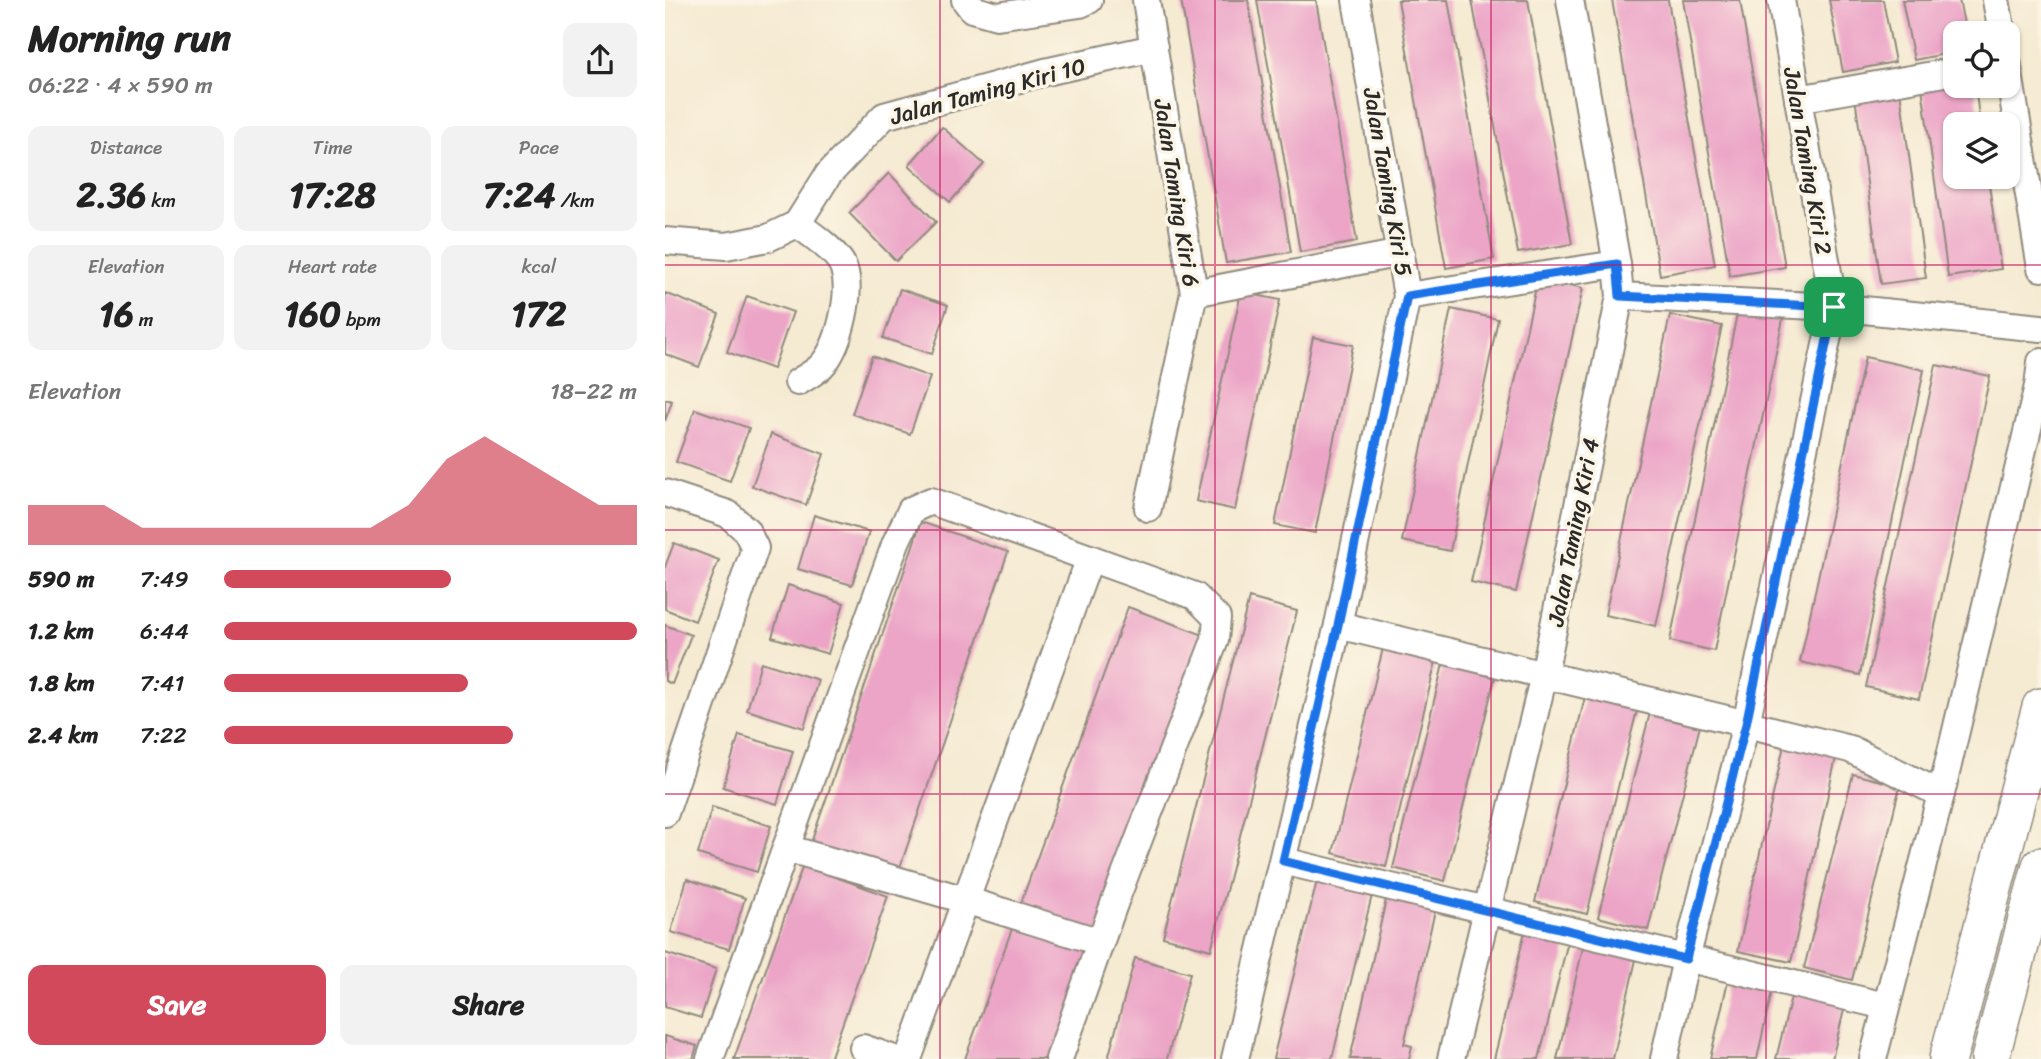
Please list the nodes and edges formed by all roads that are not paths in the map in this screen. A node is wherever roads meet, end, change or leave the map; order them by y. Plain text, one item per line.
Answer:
1 (965, 0) edge
2 (1090, 0) edge
3 (1146, 0) edge
4 (1356, 0) edge
5 (1570, 0) edge
6 (1780, 0) edge
7 (1996, 0) edge
8 (2000, 21) edge
9 (1154, 48) junction
10 (1943, 73) edge
11 (2013, 98) edge
12 (1798, 99) junction
13 (797, 224) junction
14 (665, 242) edge
15 (1401, 253) junction
16 (1617, 264) junction
17 (2041, 268) edge
18 (1194, 293) junction
19 (1407, 296) junction
20 (1620, 296) junction
21 (1834, 307) junction
22 (2041, 328) edge
23 (2041, 362) edge
24 (798, 382) dead end
25 (665, 492) edge
26 (1148, 508) dead end
27 (1090, 558) junction
28 (1338, 625) junction
29 (1543, 675) junction
30 (2041, 707) edge
31 (1746, 724) junction
32 (1941, 794) junction
33 (665, 813) edge
34 (786, 848) junction
35 (1283, 861) junction
36 (2041, 866) edge
37 (965, 900) junction
38 (1486, 911) junction
39 (1100, 942) junction
40 (1686, 959) junction
41 (1885, 1006) junction
42 (863, 1048) dead end
43 (710, 1059) edge
44 (894, 1059) edge
45 (908, 1059) edge
46 (1059, 1059) edge
47 (1235, 1059) edge
48 (1451, 1059) edge
49 (1664, 1059) edge
50 (1873, 1059) edge
51 (1948, 1059) edge
52 (1990, 1059) edge

1 - 2 street
3 - 9 street, Jalan Taming Kiri 6
4 - 15 street, Jalan Taming Kiri 5
5 - 16 street, Jalan Taming Kiri 4
6 - 12 street, Jalan Taming Kiri 2
7 - 8 street
9 - 13 street, Jalan Taming Kiri 10
9 - 18 street, Jalan Taming Kiri 6
10 - 12 street
11 - 17 street
12 - 21 street, Jalan Taming Kiri 2
13 - 14 street
13 - 24 street
15 - 18 street
15 - 19 street, Jalan Taming Kiri 5
16 - 19 street
16 - 20 street, Jalan Taming Kiri 4
18 - 26 street, Jalan Taming Kiri 6
19 - 28 street, Jalan Taming Kiri 5
20 - 21 street
20 - 29 street, Jalan Taming Kiri 4
21 - 22 street
21 - 31 street, Jalan Taming Kiri 2
23 - 32 street
25 - 33 street
27 - 34 street
27 - 37 street
27 - 39 street
28 - 29 street
28 - 35 street, Jalan Taming Kiri 5
29 - 31 street
29 - 38 street, Jalan Taming Kiri 4
30 - 51 highway
31 - 32 street
31 - 40 street, Jalan Taming Kiri 2
32 - 41 street
34 - 37 street
34 - 43 street
35 - 38 street
35 - 47 street, Jalan Taming Kiri 5
36 - 52 highway
37 - 39 street
37 - 45 street
38 - 40 street
38 - 48 street, Jalan Taming Kiri 4
39 - 46 street
40 - 41 street
40 - 49 street, Jalan Taming Kiri 2
41 - 50 street
42 - 44 street

